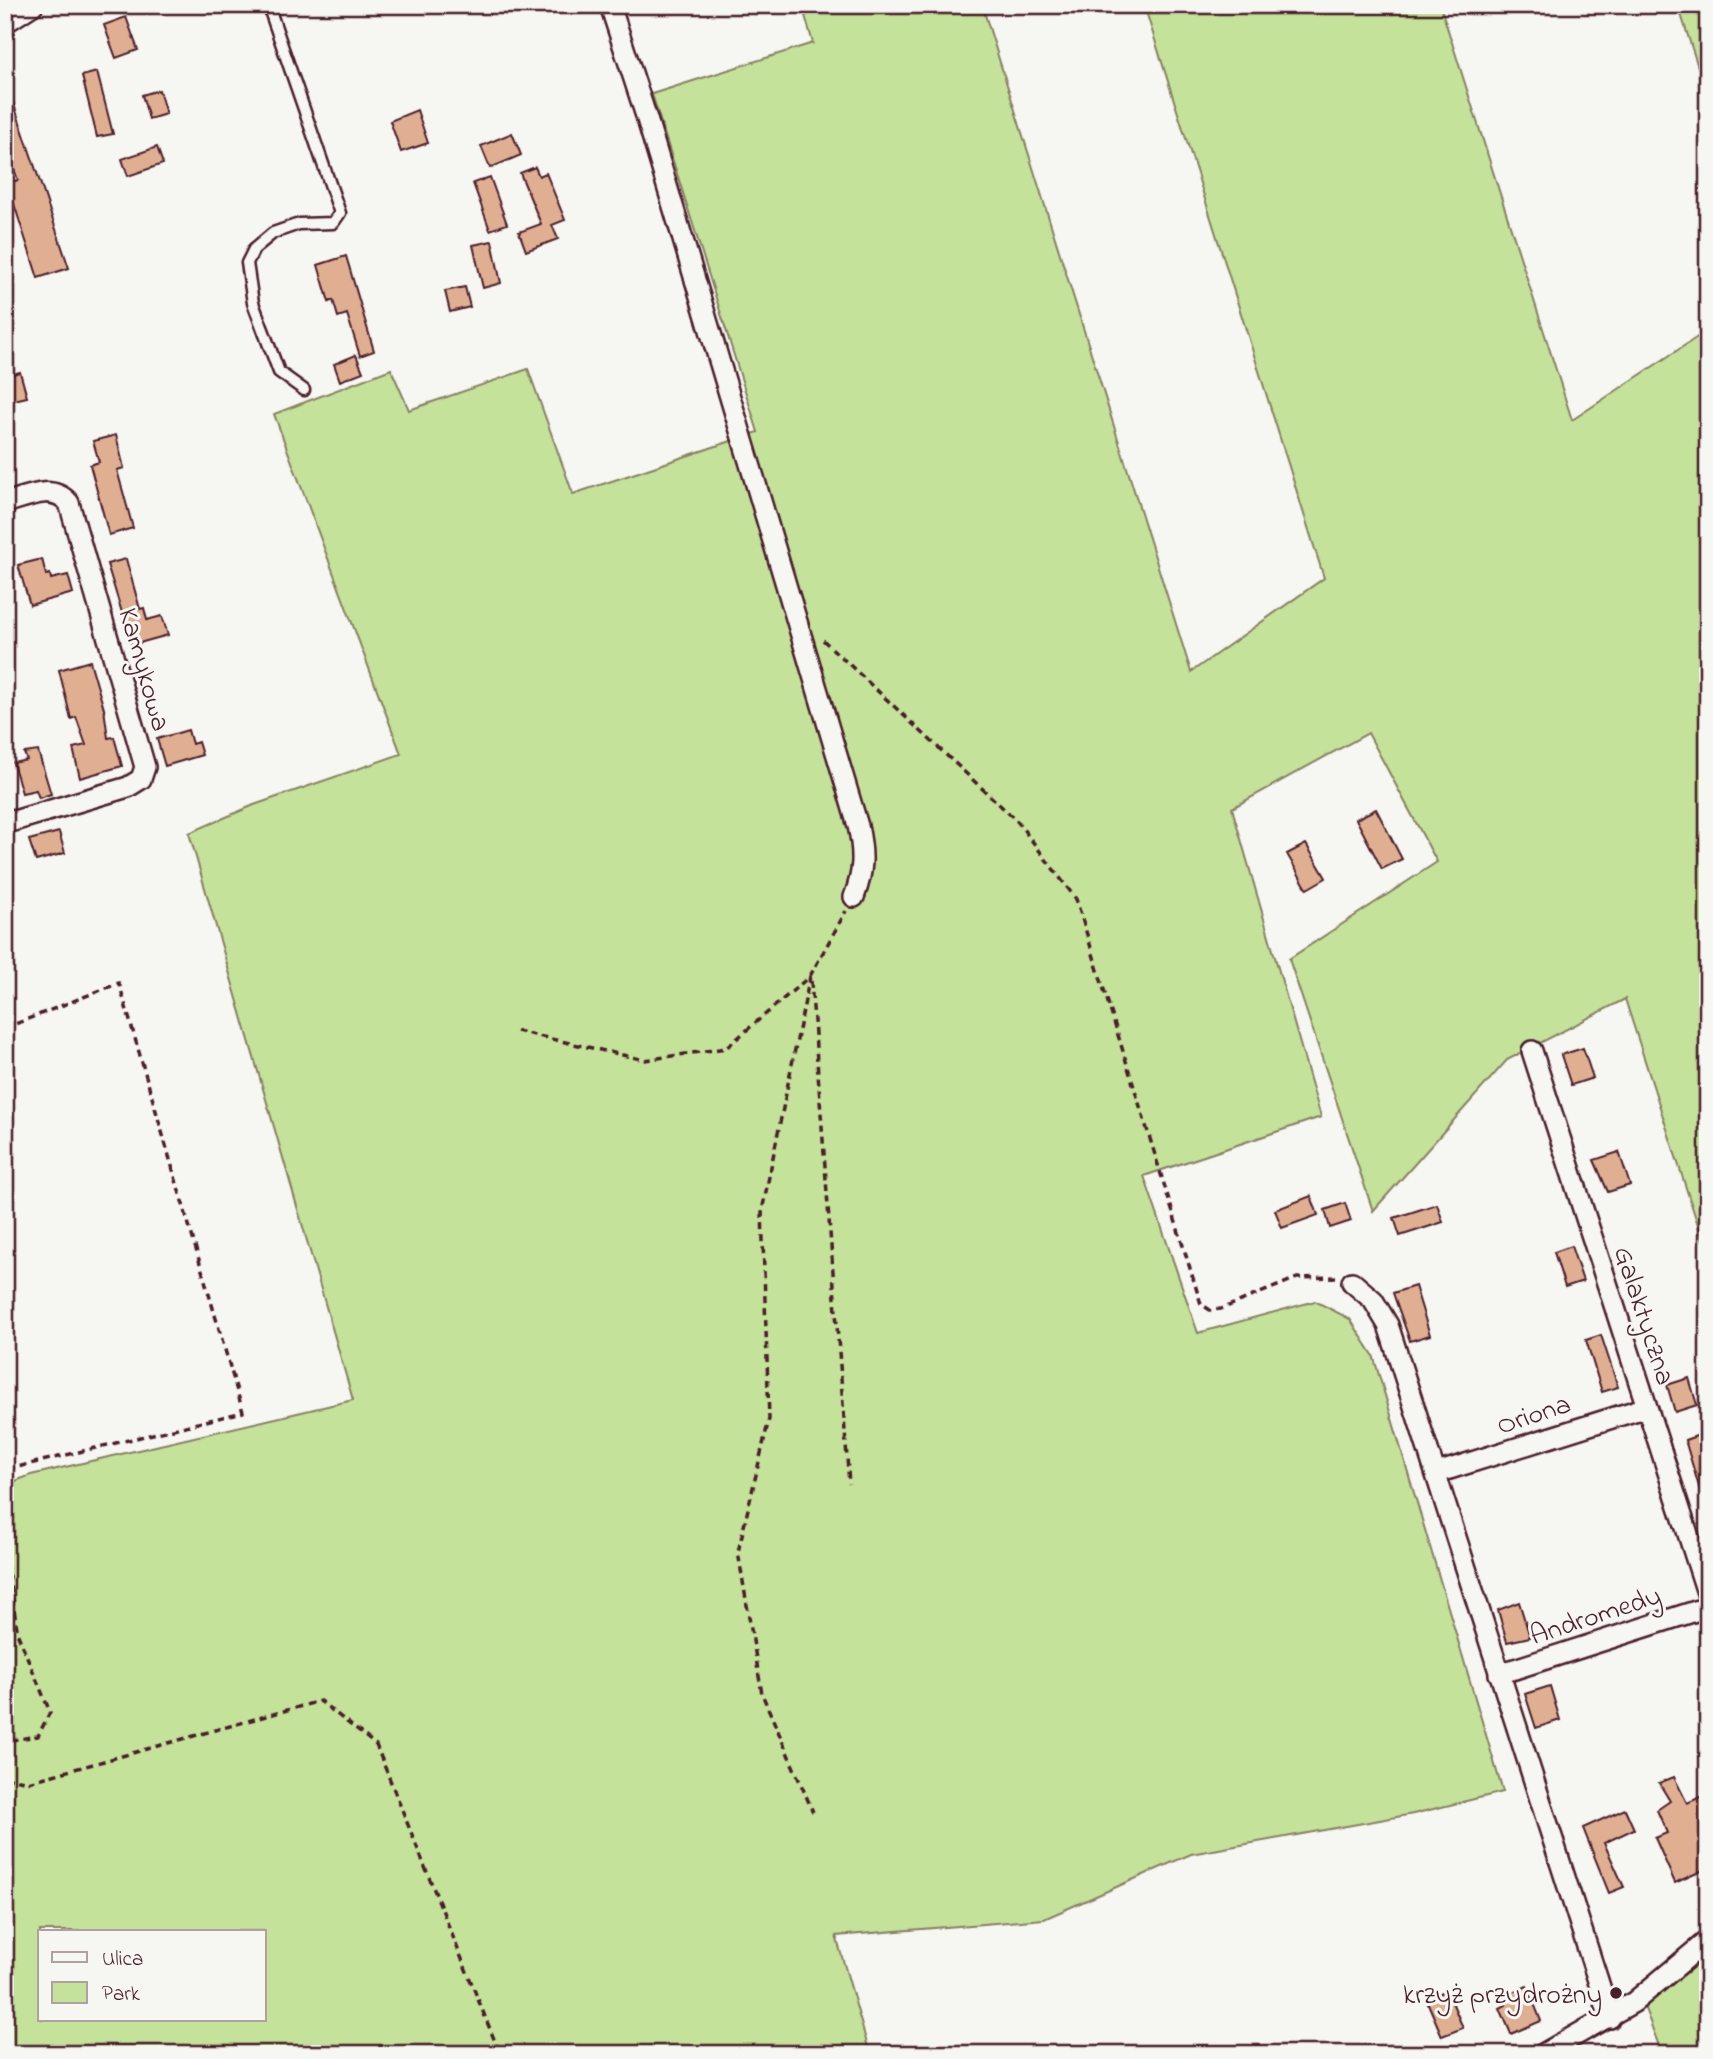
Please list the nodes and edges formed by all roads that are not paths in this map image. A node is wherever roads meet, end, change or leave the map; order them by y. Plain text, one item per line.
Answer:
1 (33, 5) edge
2 (268, 5) edge
3 (610, 5) edge
4 (5, 23) edge
5 (304, 390) dead end
6 (5, 503) edge
7 (5, 818) edge
8 (854, 897) road end
9 (1532, 1051) dead end
10 (1345, 1280) road end
11 (1647, 1407) junction
12 (1437, 1473) junction
13 (1708, 1595) edge
14 (1708, 1607) edge
15 (1499, 1674) junction
16 (1708, 1940) edge
17 (1610, 2018) junction
18 (1543, 2054) edge

1 - 4 street
2 - 5 lane
3 - 8 street
6 - 7 street, Kamykowa
9 - 11 street, Galaktyczna
10 - 12 street
11 - 12 street, Oriona
11 - 13 street, Galaktyczna
12 - 15 street
14 - 15 street, Andromedy
15 - 17 street
16 - 17 street
17 - 18 street

